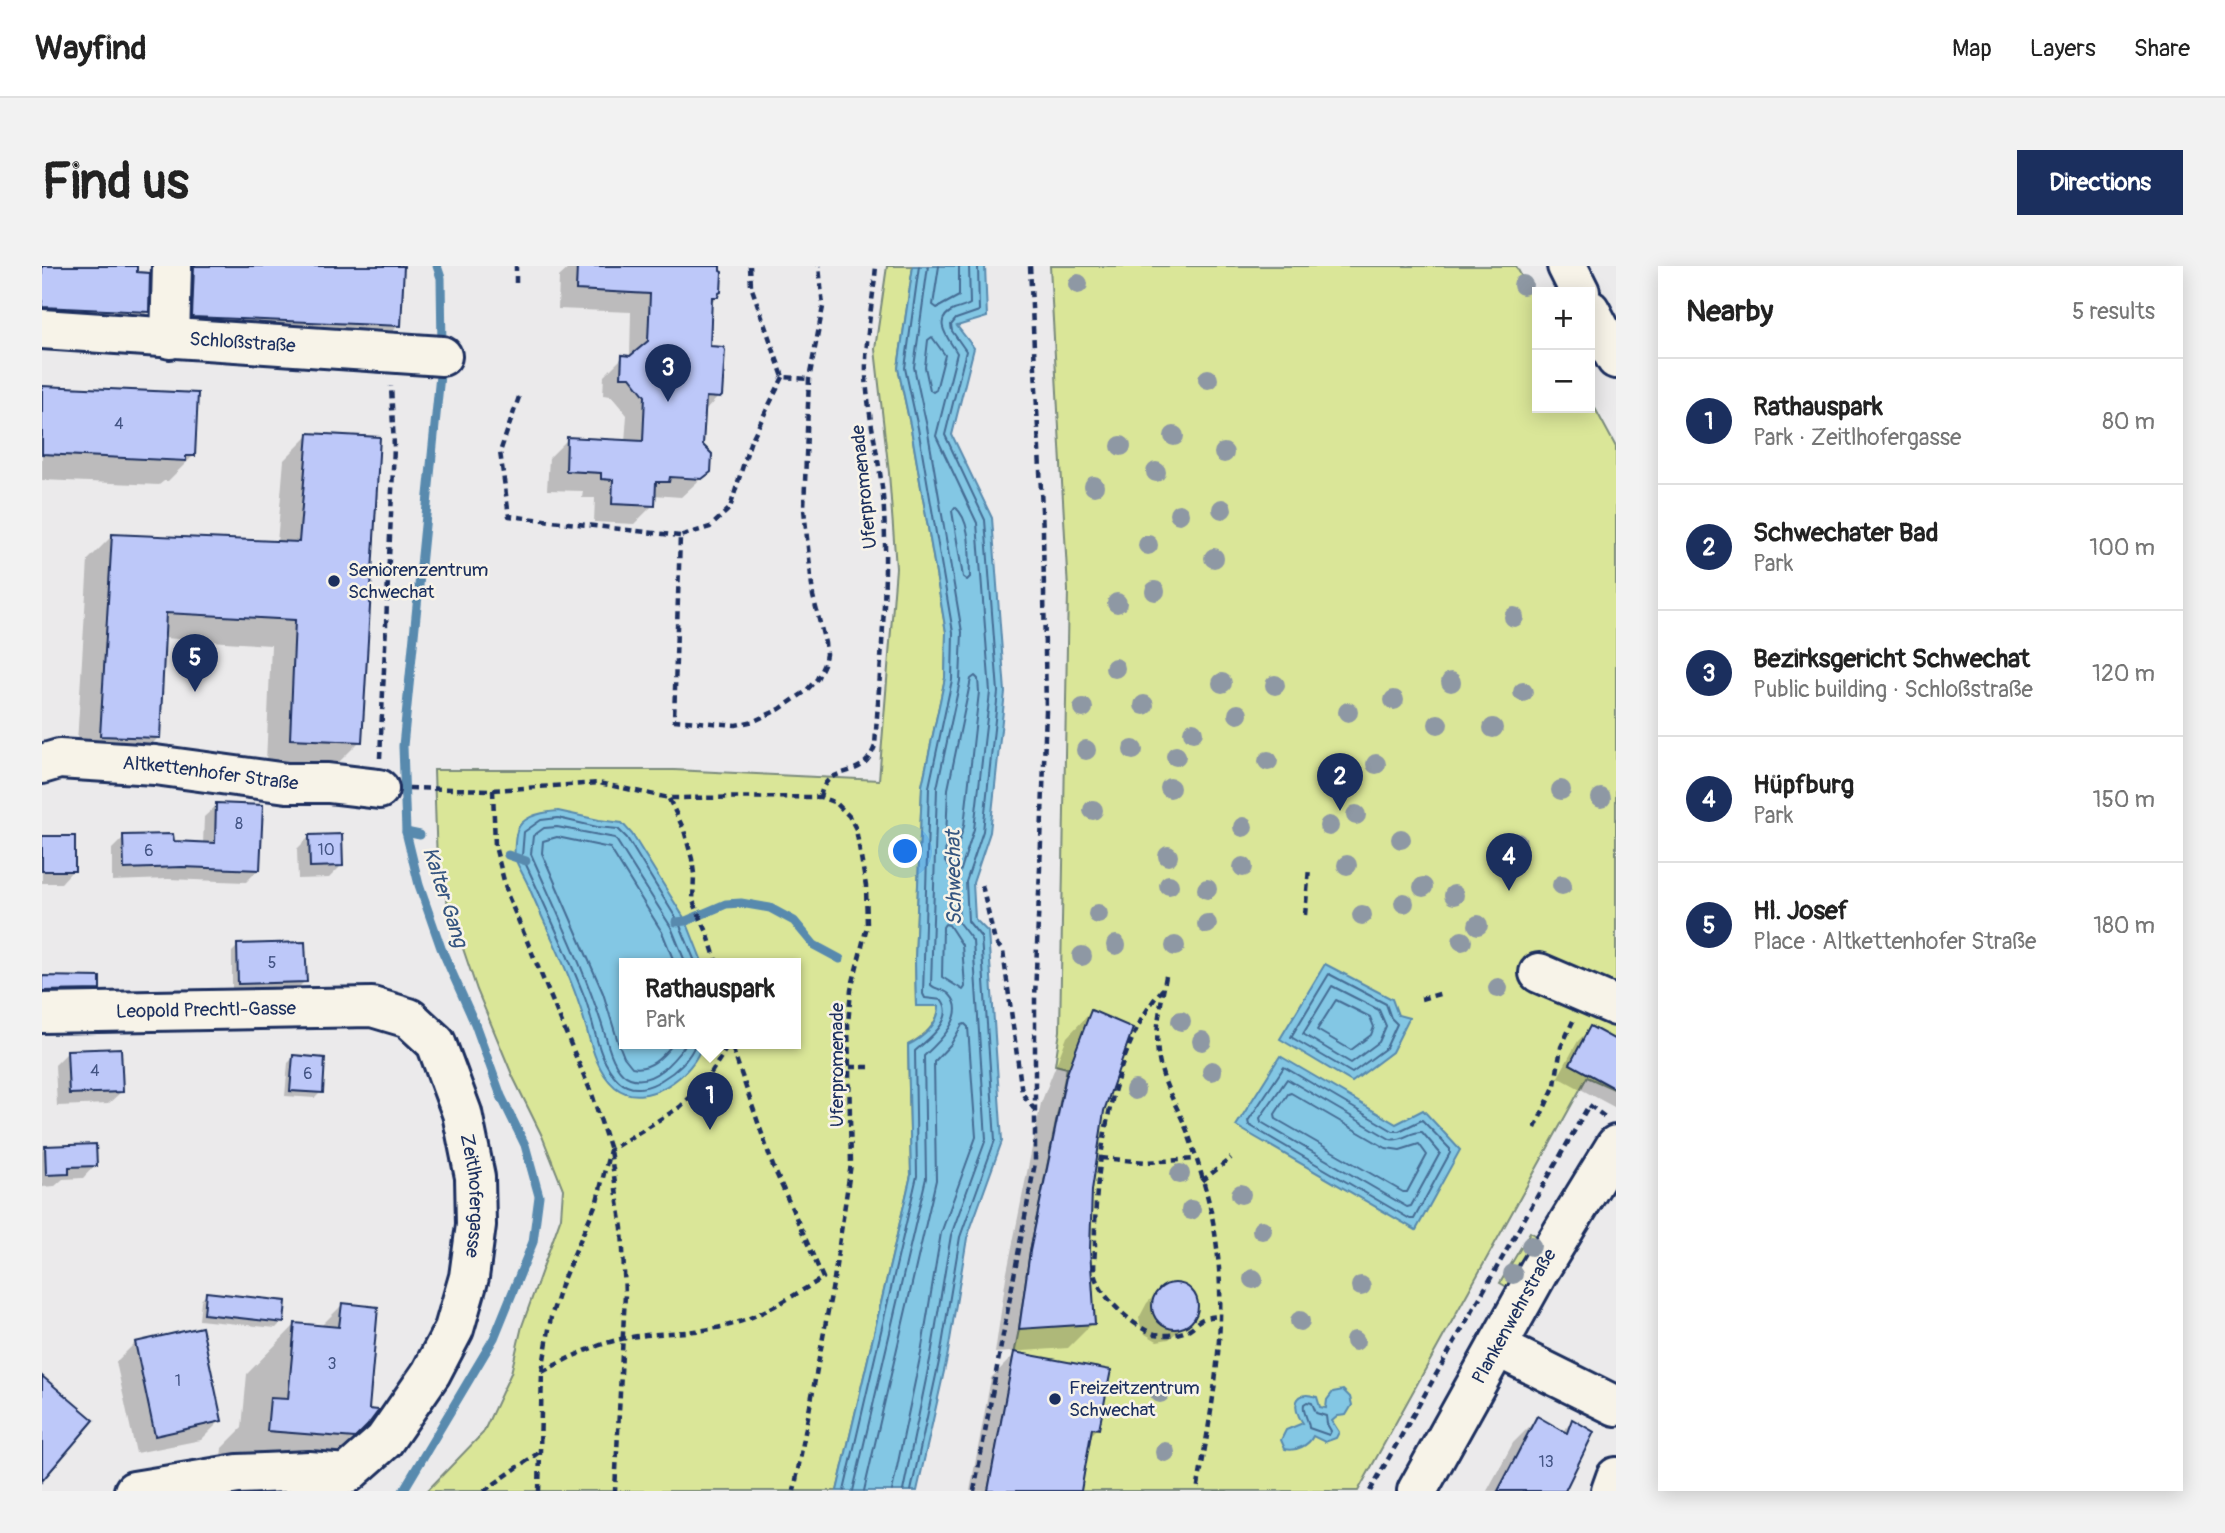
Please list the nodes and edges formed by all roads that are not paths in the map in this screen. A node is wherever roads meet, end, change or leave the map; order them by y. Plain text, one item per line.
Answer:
1 (172, 266) edge
2 (1567, 266) edge
3 (1578, 287) edge
4 (1595, 319) edge
5 (42, 329) edge
6 (170, 339) junction
7 (442, 356) dead end
8 (1616, 359) edge
9 (42, 764) edge
10 (379, 789) road end
11 (1539, 973) dead end
12 (1601, 999) edge
13 (372, 1007) joint
14 (42, 1013) edge
15 (1611, 1132) edge
16 (1497, 1347) junction
17 (1616, 1406) edge
18 (1616, 1477) edge
19 (134, 1491) edge
20 (1417, 1491) edge
21 (1611, 1491) edge

1 - 6 street
2 - 3 street
4 - 8 street
5 - 6 street, Schloßstraße
6 - 7 street, Schloßstraße
9 - 10 street, Altkettenhofer Straße
11 - 12 street
13 - 14 street, Leopold Prechtl-Gasse
13 - 19 street, Zeitlhofergasse
15 - 16 street, Plankenwehrstraße
16 - 17 street
16 - 20 street, Plankenwehrstraße
18 - 21 street

